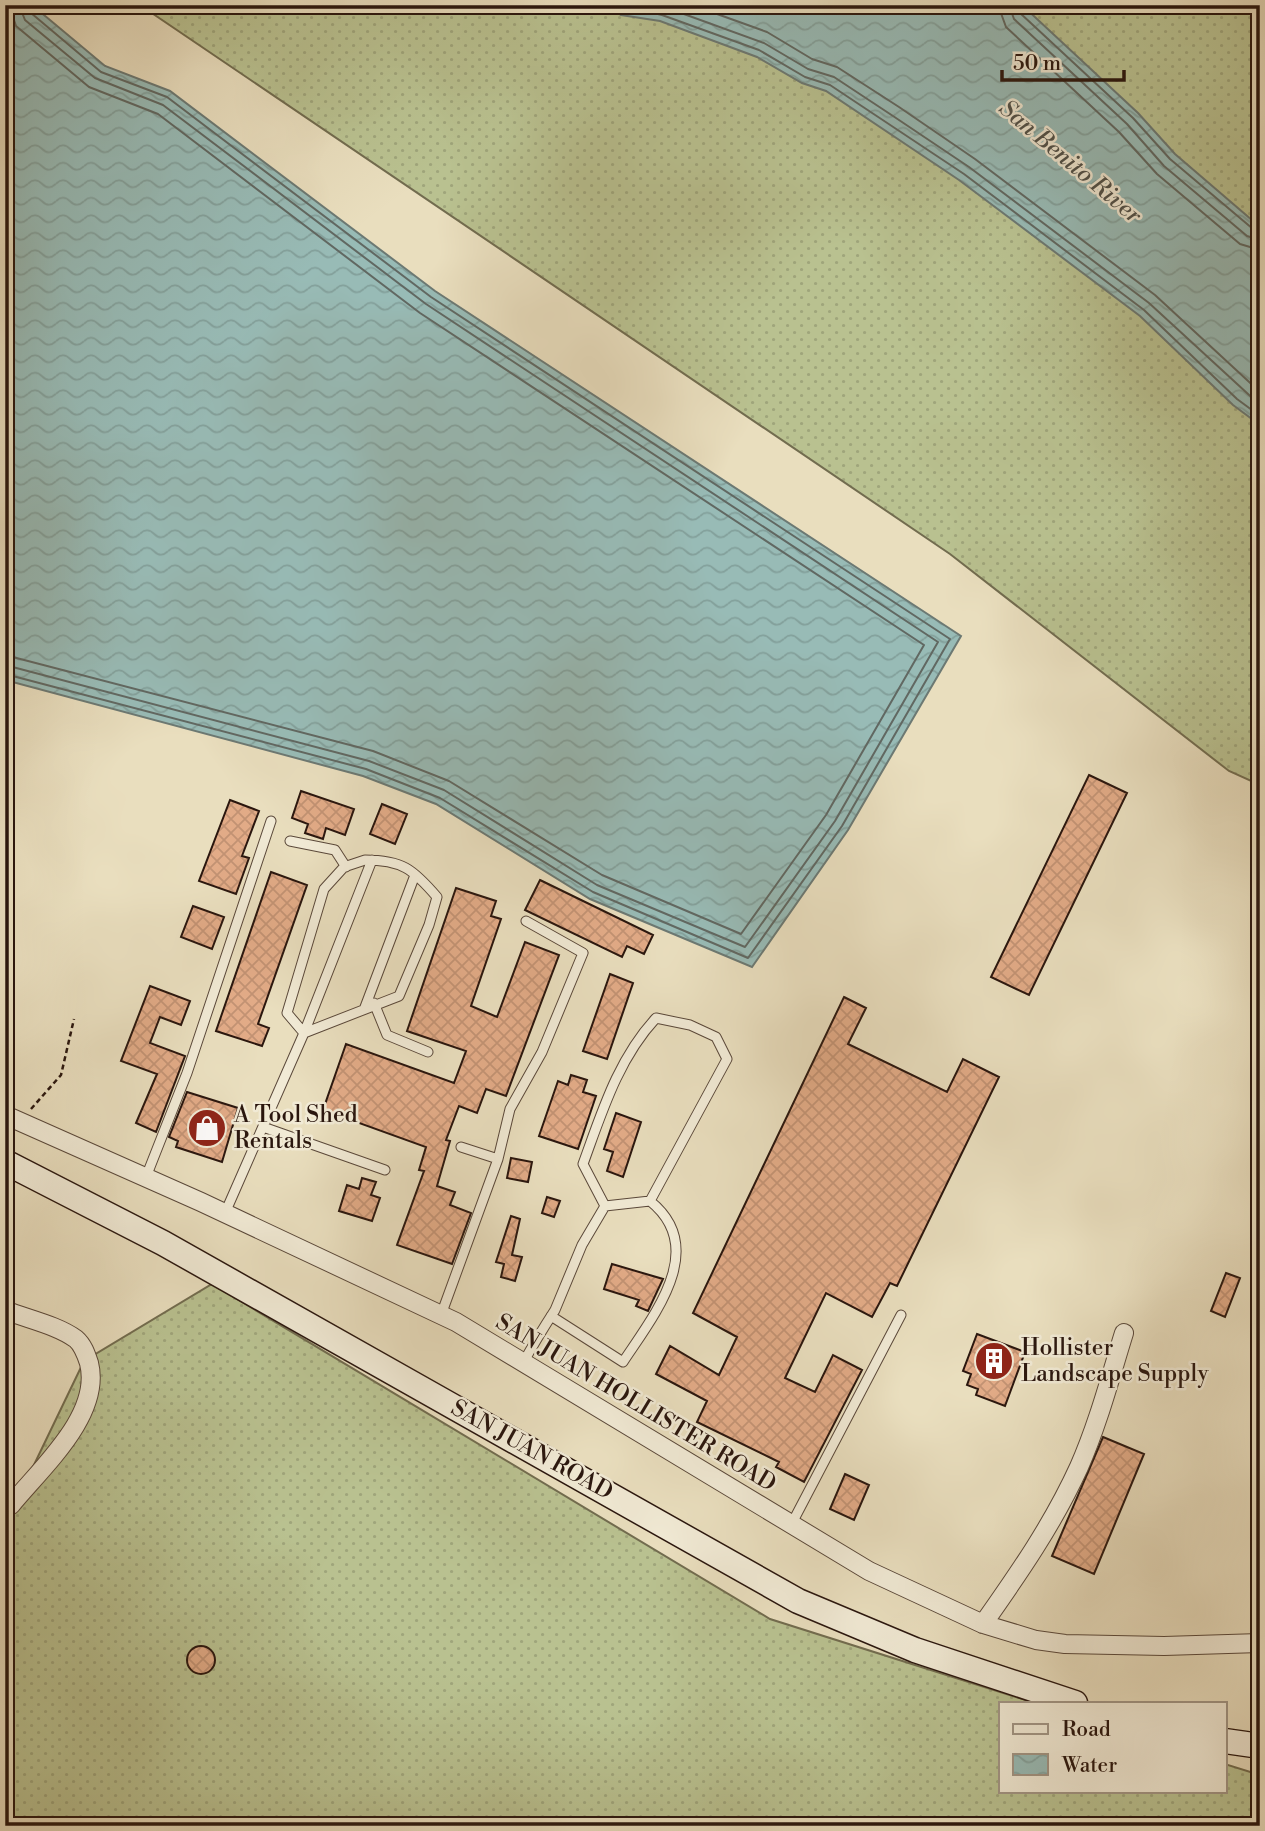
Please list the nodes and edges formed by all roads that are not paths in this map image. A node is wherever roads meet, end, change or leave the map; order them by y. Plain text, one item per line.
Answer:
1 (271, 821) dead end
2 (290, 841) dead end
3 (372, 859) junction
4 (346, 867) junction
5 (415, 874) junction
6 (526, 920) dead end
7 (369, 1005) junction
8 (304, 1033) junction
9 (428, 1052) dead end
10 (12, 1118) edge
11 (264, 1127) junction
12 (461, 1147) dead end
13 (498, 1159) junction
14 (5, 1162) edge
15 (385, 1170) dead end
16 (146, 1177) junction
17 (650, 1201) junction
18 (605, 1206) junction
19 (225, 1213) junction
20 (5, 1310) edge
21 (441, 1315) junction
22 (901, 1315) dead end
23 (551, 1316) junction
24 (1124, 1334) dead end
25 (523, 1363) junction
26 (7, 1511) edge
27 (792, 1525) junction
28 (984, 1624) junction
29 (1260, 1643) edge
30 (1072, 1702) edge
31 (1226, 1741) edge
32 (1260, 1746) edge

1 - 16 lane
2 - 4 lane
3 - 4 lane
3 - 5 lane
3 - 8 lane
4 - 8 lane
5 - 7 lane
5 - 7 lane
6 - 13 lane
7 - 8 lane
7 - 9 lane
8 - 11 lane
10 - 16 street, SAN JUAN HOLLISTER ROAD
11 - 15 lane
11 - 19 lane
12 - 13 lane
13 - 21 lane
14 - 30 main road, SAN JUAN ROAD
16 - 19 street, SAN JUAN HOLLISTER ROAD
17 - 18 lane
17 - 18 lane
17 - 23 lane
18 - 23 lane
19 - 21 street, SAN JUAN HOLLISTER ROAD
20 - 26 street
21 - 25 street, SAN JUAN HOLLISTER ROAD
22 - 27 lane
23 - 25 lane
24 - 28 street
25 - 27 street, SAN JUAN HOLLISTER ROAD
27 - 28 street, SAN JUAN HOLLISTER ROAD
28 - 29 street, SAN JUAN HOLLISTER ROAD
31 - 32 main road

